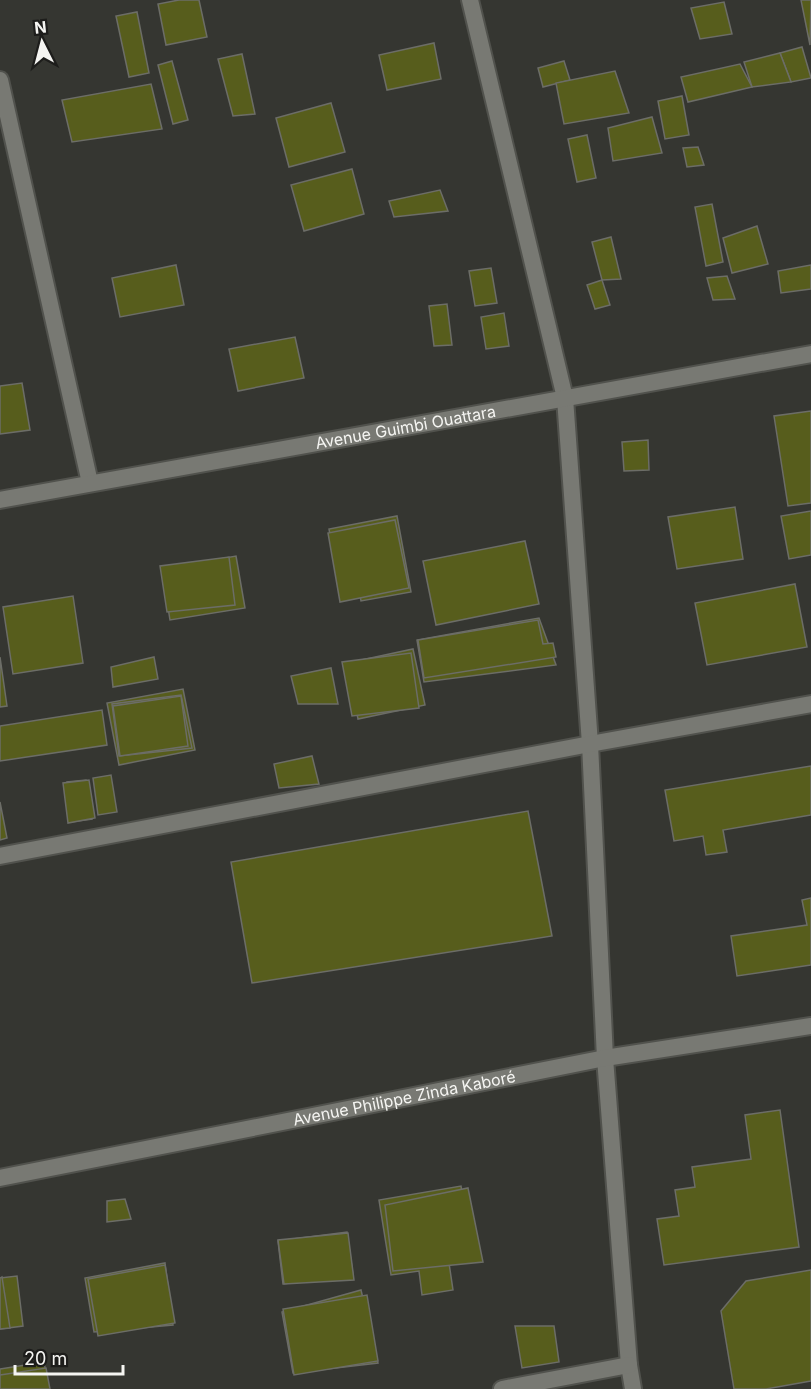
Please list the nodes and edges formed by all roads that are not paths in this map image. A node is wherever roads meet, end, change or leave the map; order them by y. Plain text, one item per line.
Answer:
1 (470, 0) edge
2 (0, 80) edge
3 (811, 354) edge
4 (565, 398) junction
5 (90, 483) junction
6 (0, 500) edge
7 (811, 705) edge
8 (590, 744) junction
9 (0, 856) edge
10 (811, 1026) edge
11 (605, 1058) junction
12 (0, 1178) edge
13 (629, 1365) junction
14 (502, 1389) edge
15 (633, 1389) edge

1 - 4 street
2 - 5 street
3 - 4 street, Avenue Guimbi Ouattara
4 - 5 street, Avenue Guimbi Ouattara
4 - 8 street
5 - 6 street, Avenue Guimbi Ouattara
7 - 8 street
8 - 9 street
8 - 11 street
10 - 11 street, Avenue Philippe Zinda Kaboré
11 - 12 street, Avenue Philippe Zinda Kaboré
11 - 13 street
13 - 14 street
13 - 15 street

